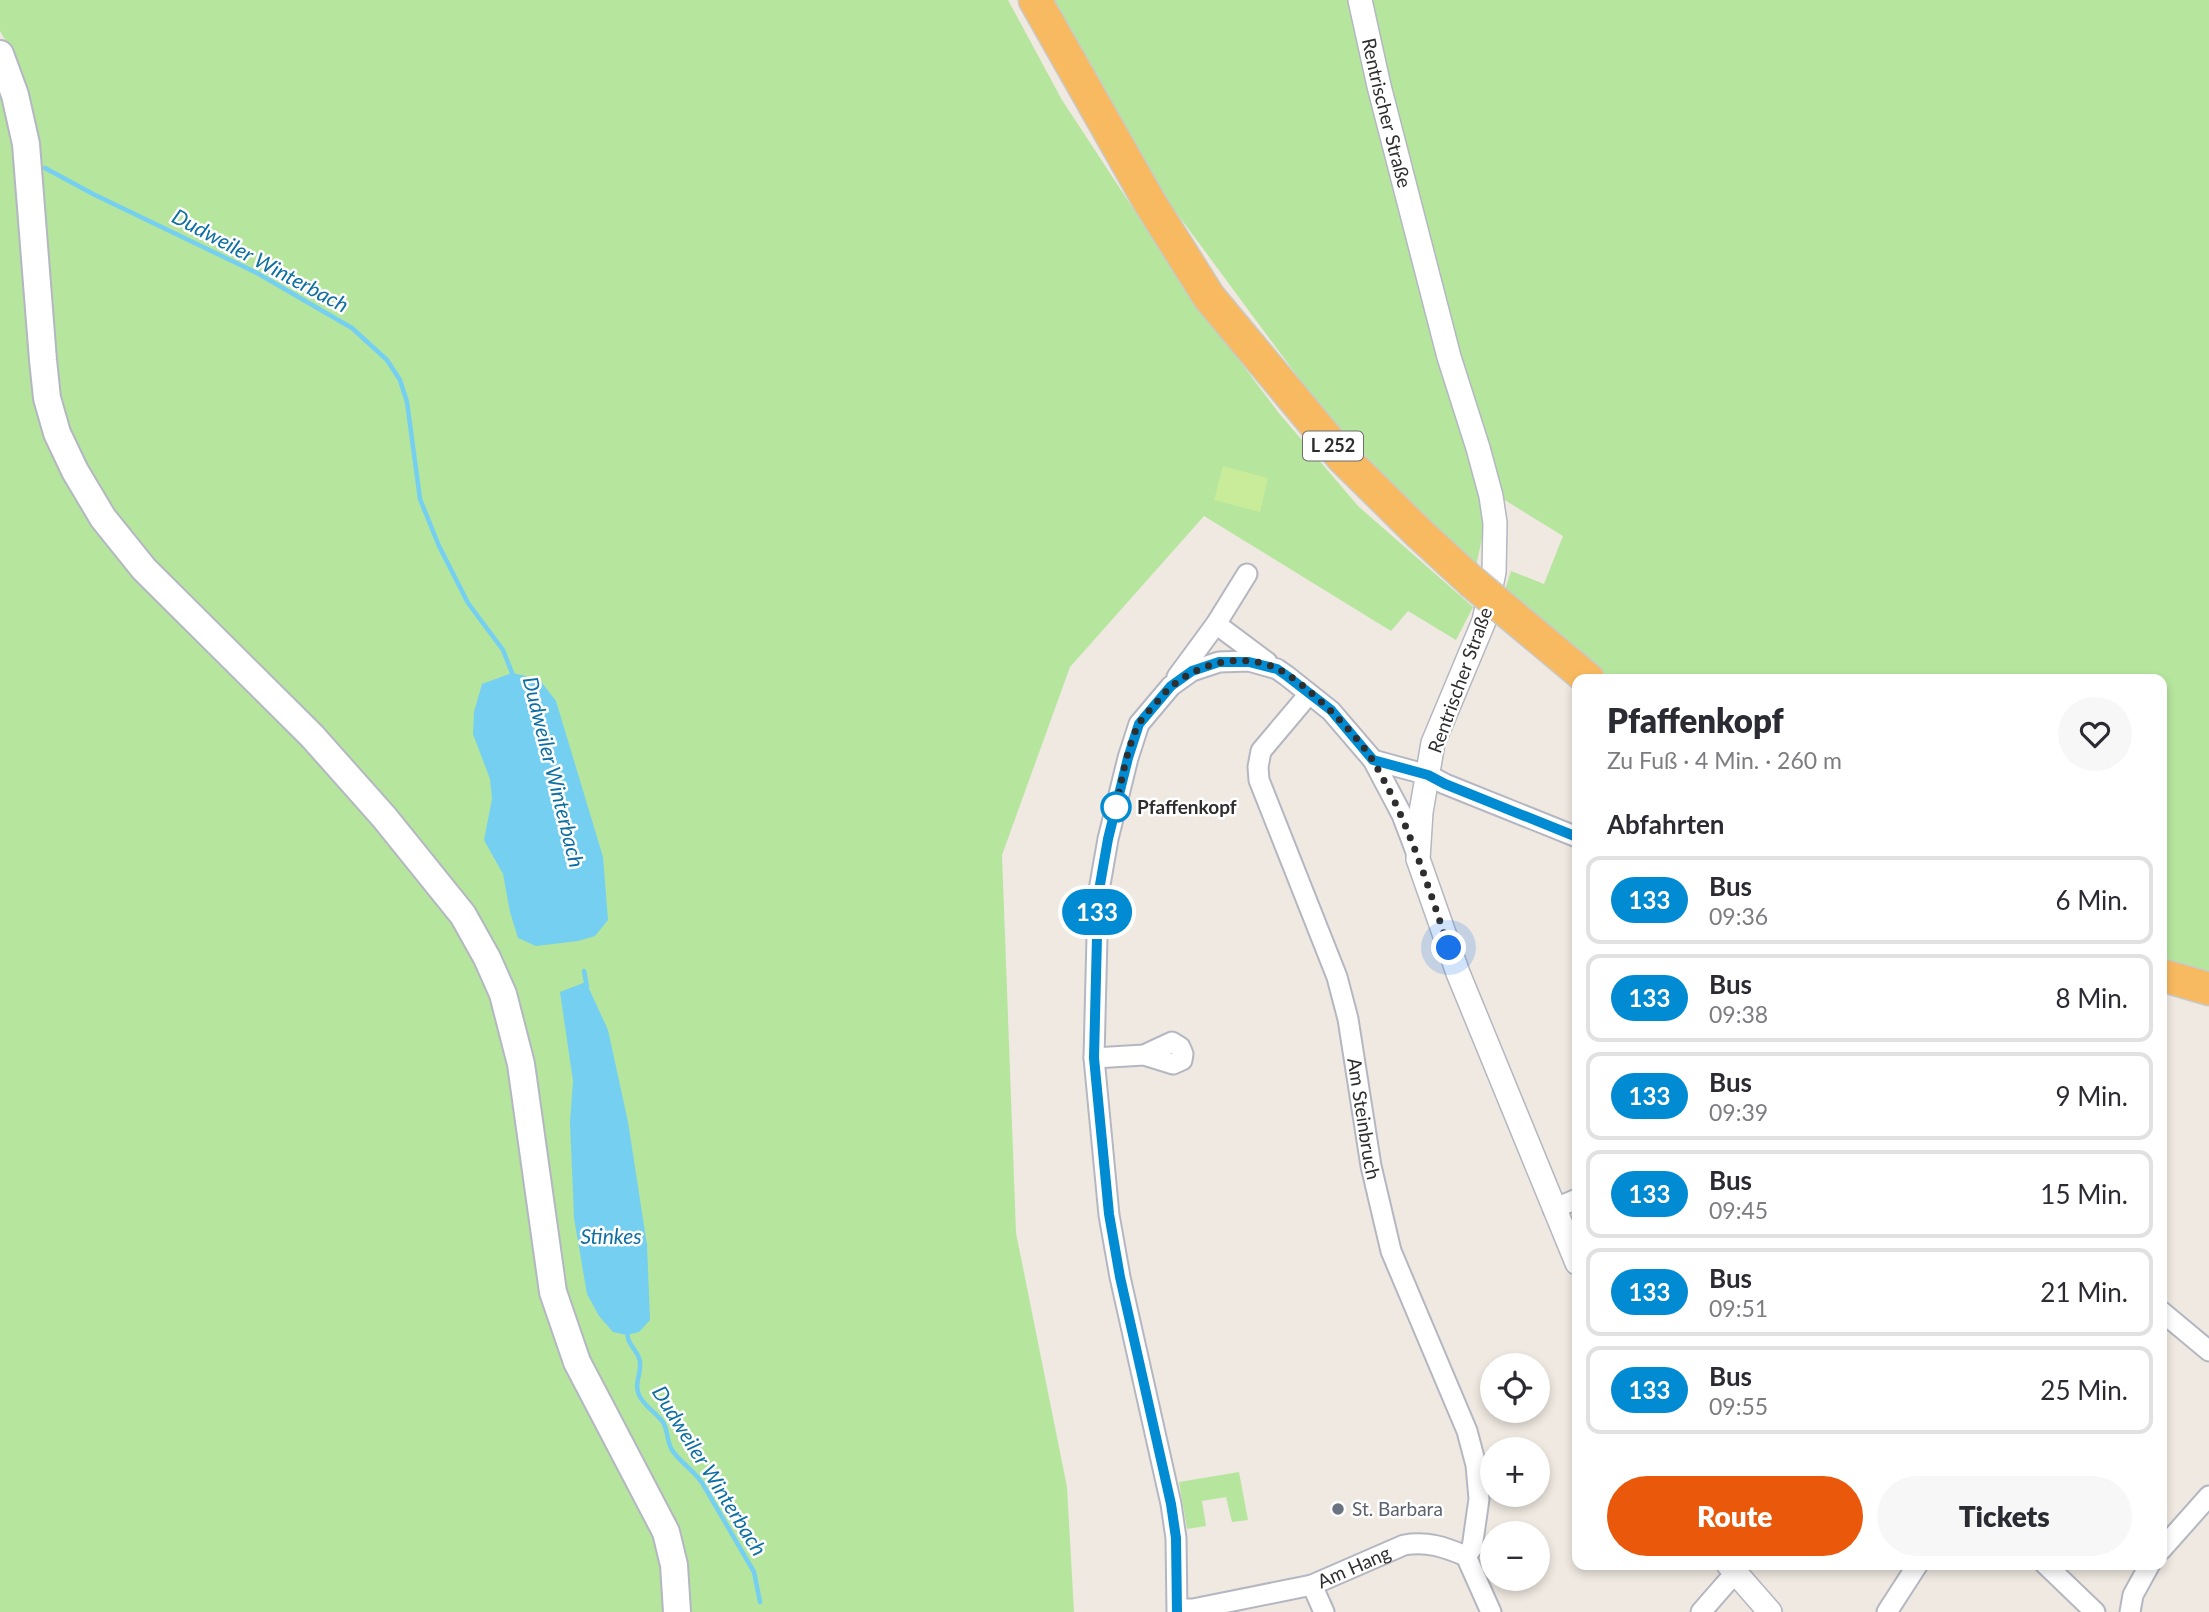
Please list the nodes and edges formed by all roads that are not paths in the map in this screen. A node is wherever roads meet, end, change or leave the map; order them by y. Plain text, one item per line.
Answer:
1 (1035, 0) edge
2 (1360, 0) edge
3 (0, 54) edge
4 (1247, 574) dead end
5 (1216, 624) junction
6 (1277, 669) junction
7 (1582, 674) edge
8 (1171, 686) junction
9 (1309, 694) junction
10 (1373, 760) junction
11 (1428, 775) junction
12 (1572, 835) edge
13 (1418, 859) junction
14 (2167, 977) edge
15 (2209, 989) edge
16 (1144, 1055) dead end
17 (1094, 1058) junction
18 (1572, 1201) edge
19 (1553, 1209) junction
20 (1572, 1253) edge
21 (2167, 1317) edge
22 (2209, 1351) edge
23 (2209, 1496) edge
24 (2167, 1543) edge
25 (1466, 1556) junction
26 (1731, 1570) edge
27 (1733, 1570) edge
28 (1914, 1570) edge
29 (2051, 1570) edge
30 (2147, 1570) edge
31 (1312, 1585) junction
32 (1177, 1611) edge
33 (2093, 1611) edge
34 (677, 1612) edge
35 (1324, 1612) edge
36 (1491, 1612) edge
37 (1701, 1612) edge
38 (1770, 1612) edge
39 (1887, 1612) edge
40 (2130, 1612) edge

1 - 7 highway, L 252, bridge
2 - 11 street, Rentrischer Straße
3 - 34 main road
4 - 5 street
5 - 6 street
5 - 8 street
6 - 8 street
6 - 9 street
8 - 17 street
9 - 10 street
9 - 25 street, Am Steinbruch
10 - 11 street
10 - 13 street
11 - 12 street
11 - 13 street, Rentrischer Straße
13 - 19 street, Rentrischer Straße
14 - 15 highway
16 - 17 street
17 - 32 street
18 - 19 street
19 - 20 street, Rentrischer Straße
21 - 22 street
23 - 24 street
25 - 31 street, Am Hang
25 - 36 street
26 - 37 street
27 - 38 street
28 - 39 street
29 - 33 street
30 - 40 street
31 - 32 street, Am Hang
31 - 35 street

